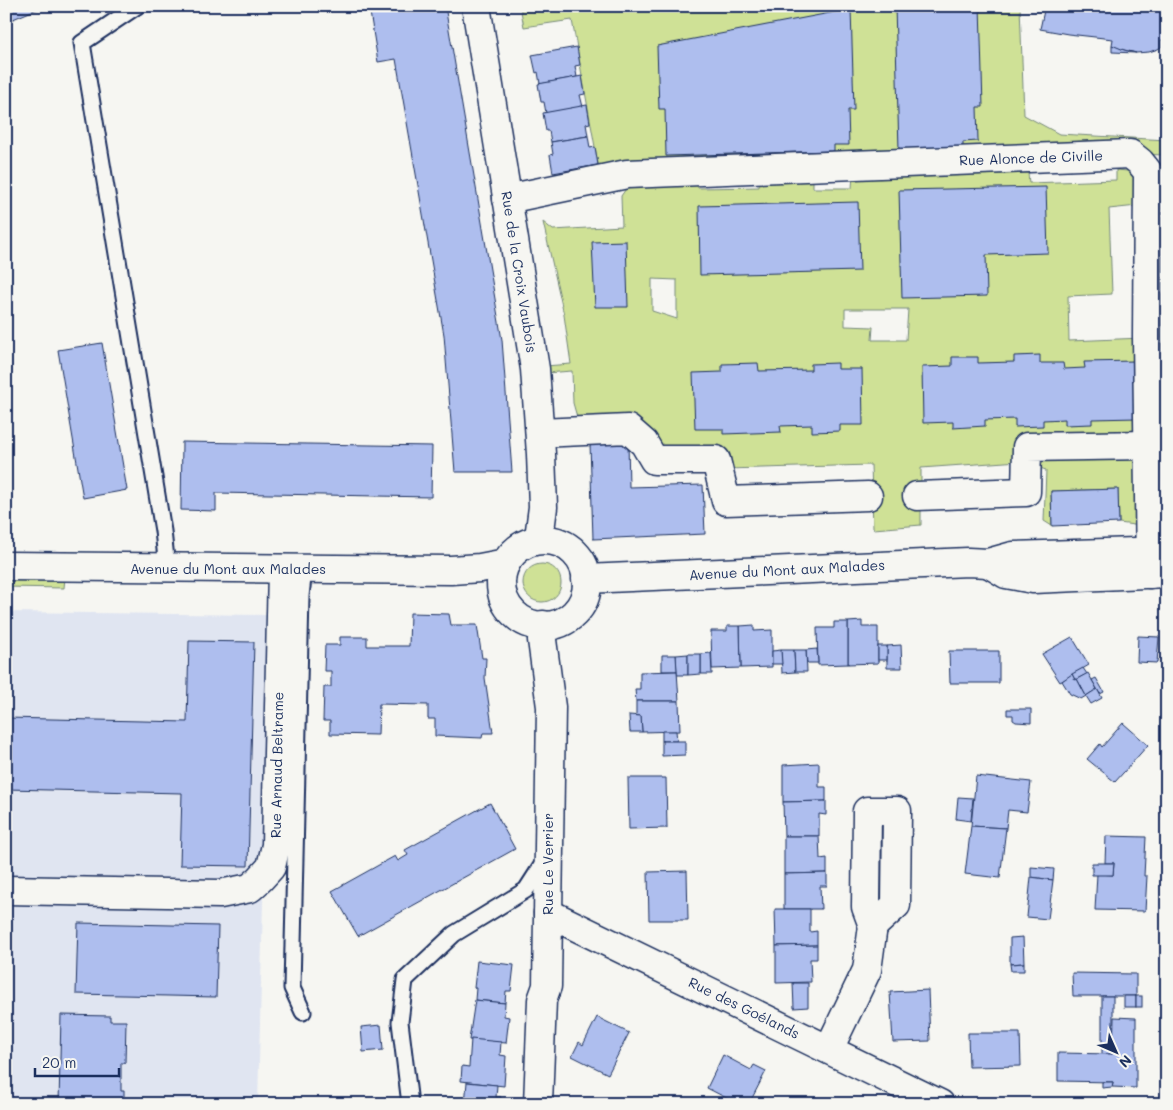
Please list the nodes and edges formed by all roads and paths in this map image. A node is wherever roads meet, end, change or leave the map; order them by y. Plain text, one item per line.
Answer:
1 (137, 6) edge
2 (476, 6) edge
3 (507, 198) junction
4 (540, 433) junction
5 (1148, 445) junction
6 (868, 496) dead end
7 (916, 496) dead end
8 (542, 540) junction
9 (1156, 558) edge
10 (506, 563) junction
11 (6, 566) edge
12 (167, 568) junction
13 (293, 569) junction
14 (450, 570) junction
15 (586, 579) junction
16 (501, 589) junction
17 (542, 625) junction
18 (548, 856) junction
19 (6, 890) edge
20 (548, 913) junction
21 (873, 926) dead end
22 (303, 1012) dead end
23 (829, 1050) junction
24 (410, 1104) edge
25 (538, 1104) edge
26 (940, 1104) edge

1 - 12 lane
2 - 3 street, Rue de la Croix Vaubois
3 - 4 street, Rue de la Croix Vaubois
3 - 5 street, Rue Alonce de Civille
4 - 6 street
4 - 8 street, Rue de la Croix Vaubois
5 - 7 street
5 - 9 street, Rue Alonce de Civille
8 - 10 street
8 - 15 street
9 - 15 street, Avenue du Mont aux Malades
10 - 14 street, Avenue du Mont aux Malades
10 - 16 street
11 - 12 street, Avenue du Mont aux Malades
12 - 13 street, Avenue du Mont aux Malades
13 - 14 street, Avenue du Mont aux Malades
13 - 19 street, Rue Arnaud Beltrame
13 - 22 lane
14 - 16 street, Avenue du Mont aux Malades
15 - 17 street
16 - 17 street
17 - 18 street, Rue Le Verrier
18 - 20 street, Rue Le Verrier
18 - 24 lane
20 - 23 street, Rue des Goélands
20 - 25 street, Rue Le Verrier
21 - 23 street
23 - 26 street, Rue des Goélands

